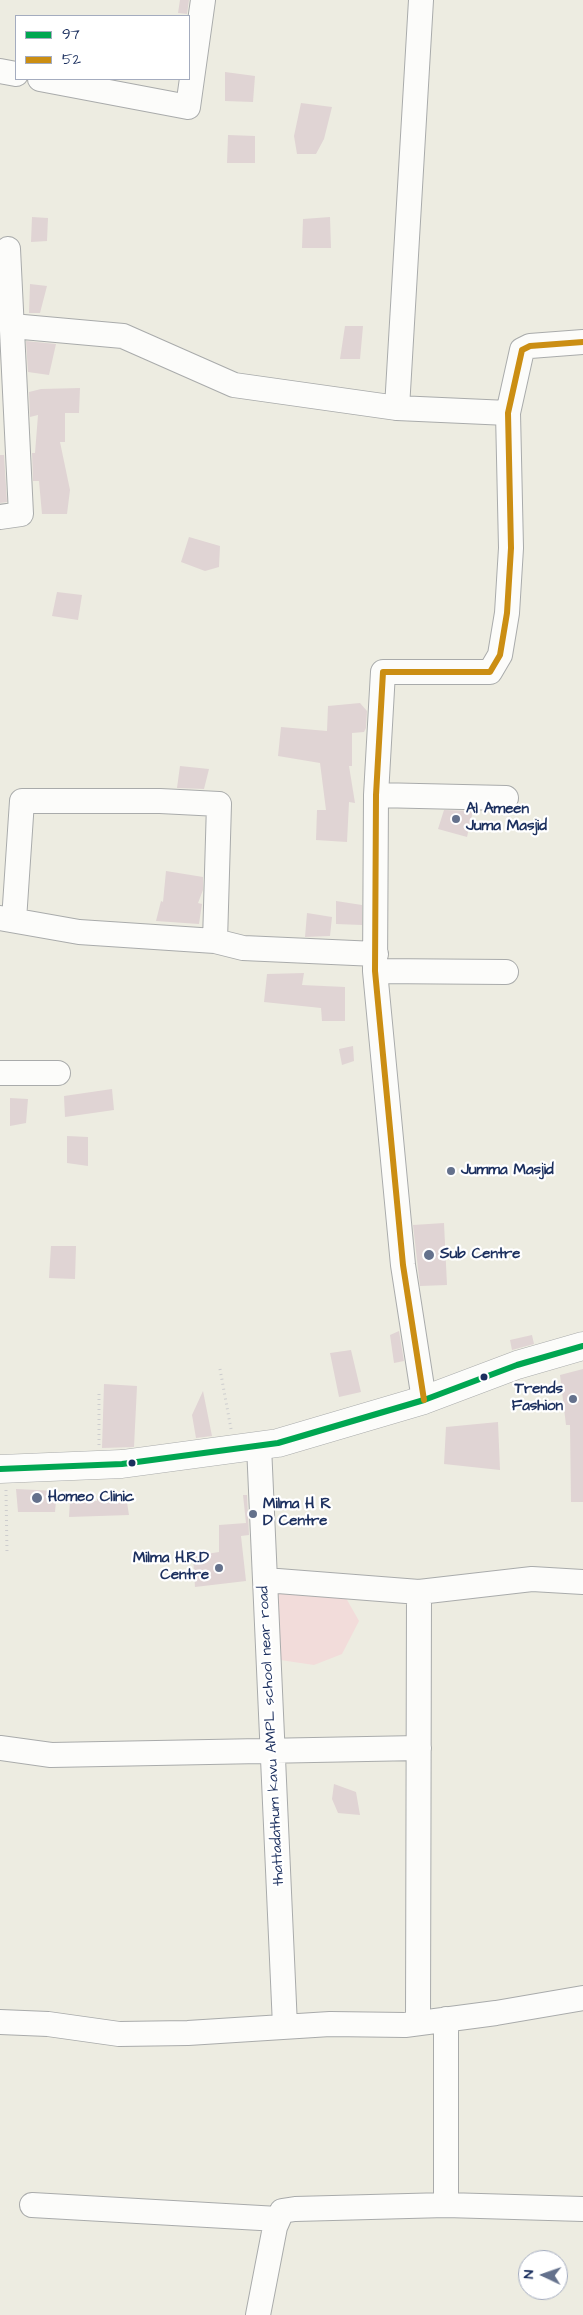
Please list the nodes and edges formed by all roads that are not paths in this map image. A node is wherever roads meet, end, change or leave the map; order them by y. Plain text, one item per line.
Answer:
1 (203, 0) edge
2 (420, 0) edge
3 (0, 71) edge
4 (15, 74) edge
5 (45, 80) edge
6 (8, 249) dead end
7 (12, 326) junction
8 (583, 342) edge
9 (397, 408) junction
10 (508, 413) junction
11 (0, 517) edge
12 (376, 795) junction
13 (506, 798) dead end
14 (7, 919) edge
15 (215, 941) junction
16 (376, 963) junction
17 (506, 972) dead end
18 (0, 1073) edge
19 (58, 1073) dead end
20 (583, 1346) edge
21 (424, 1400) junction
22 (247, 1448) junction
23 (3, 1469) edge
24 (265, 1580) junction
25 (583, 1582) edge
26 (419, 1592) junction
27 (0, 1748) edge
28 (419, 1748) junction
29 (272, 1750) junction
30 (583, 1998) edge
31 (446, 2019) junction
32 (0, 2022) edge
33 (418, 2023) junction
34 (285, 2026) junction
35 (32, 2205) dead end
36 (446, 2205) junction
37 (583, 2209) edge
38 (278, 2219) junction
39 (258, 2315) edge

1 - 5 street
2 - 9 street
3 - 4 street
6 - 7 street
7 - 9 street
7 - 11 street
8 - 10 street
9 - 10 street
10 - 12 street
12 - 13 street
12 - 16 street
14 - 15 street
14 - 15 street
15 - 16 street
16 - 17 street
16 - 21 street
18 - 19 street
20 - 21 main road
21 - 22 main road
22 - 23 main road
22 - 24 street, thattadathum kavu AMPL school near road
24 - 26 street
24 - 29 street, thattadathum kavu AMPL school near road
25 - 26 street
26 - 28 street
27 - 29 street
28 - 29 street
28 - 33 street
29 - 34 street, thattadathum kavu AMPL school near road
30 - 31 street
31 - 33 street
31 - 36 street
32 - 34 street
33 - 34 street
35 - 38 street
36 - 37 street
36 - 38 street
38 - 39 street

